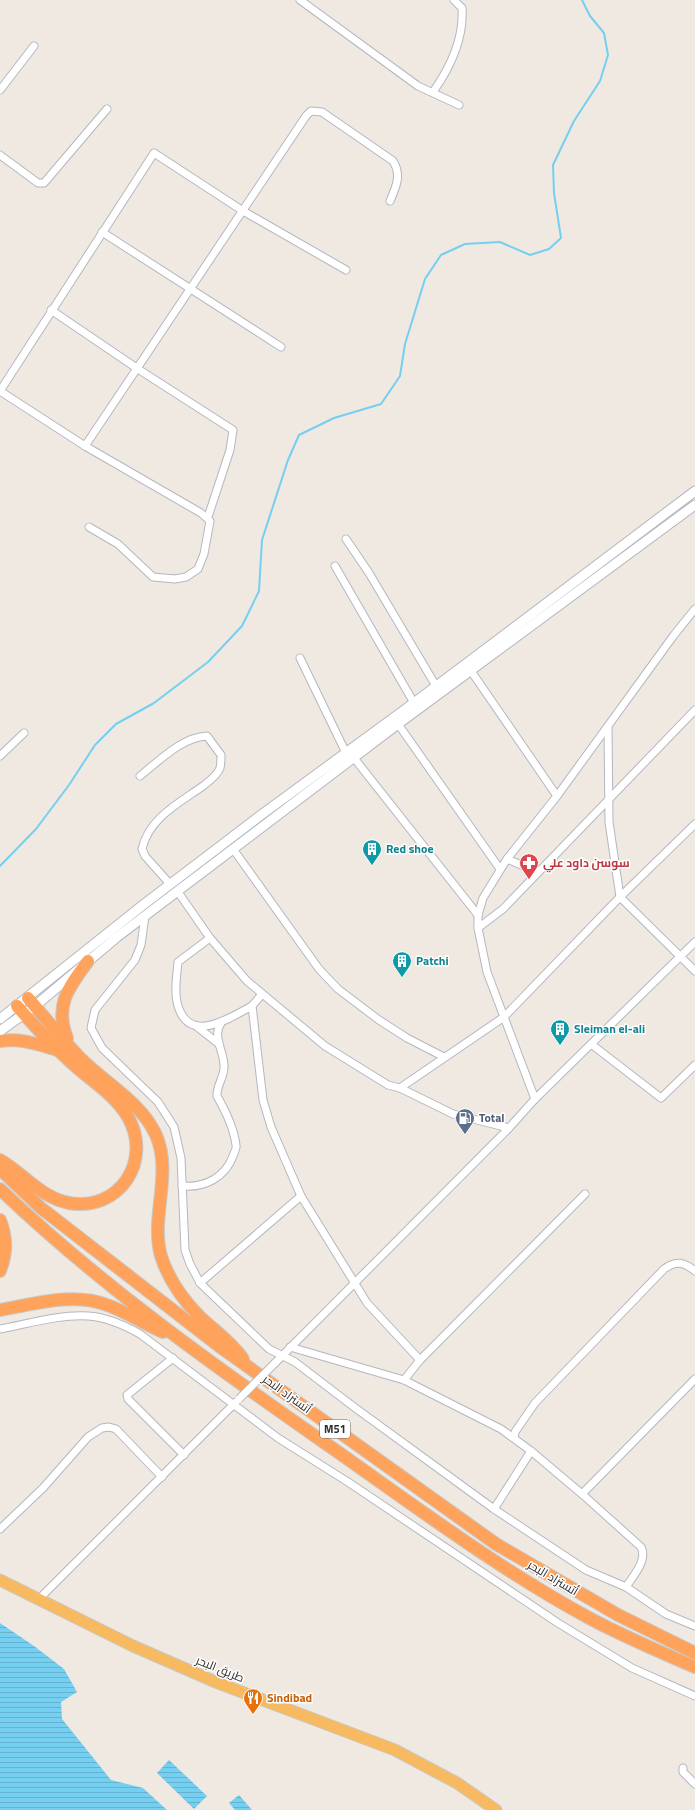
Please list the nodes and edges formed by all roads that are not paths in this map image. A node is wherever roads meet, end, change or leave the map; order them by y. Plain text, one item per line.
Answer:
1 (300, 0) edge
2 (454, 0) edge
3 (34, 46) dead end
4 (0, 90) edge
5 (433, 92) junction
6 (459, 105) dead end
7 (107, 109) dead end
8 (0, 155) edge
9 (390, 201) dead end
10 (243, 211) junction
11 (102, 232) junction
12 (346, 270) dead end
13 (192, 290) junction
14 (51, 310) junction
15 (281, 347) dead end
16 (138, 370) junction
17 (0, 391) edge
18 (86, 446) junction
19 (695, 491) edge
20 (695, 505) edge
21 (208, 517) junction
22 (89, 527) dead end
23 (346, 539) dead end
24 (335, 566) dead end
25 (695, 609) edge
26 (300, 658) dead end
27 (471, 671) junction
28 (436, 686) junction
29 (414, 703) junction
30 (695, 710) edge
31 (398, 724) junction
32 (608, 727) junction
33 (24, 733) dead end
34 (0, 756) edge
35 (350, 756) junction
36 (140, 776) dead end
37 (557, 796) junction
38 (608, 802) junction
39 (695, 824) edge
40 (233, 849) junction
41 (507, 859) junction
42 (500, 869) junction
43 (538, 872) junction
44 (170, 884) junction
45 (178, 892) junction
46 (620, 897) junction
47 (478, 915) junction
48 (144, 916) junction
49 (478, 928) junction
50 (210, 938) junction
51 (695, 942) edge
52 (680, 957) junction
53 (88, 961) junction
54 (695, 971) edge
55 (262, 994) junction
56 (32, 1002) junction
57 (252, 1006) junction
58 (20, 1010) junction
59 (504, 1017) junction
60 (0, 1019) edge
61 (221, 1023) junction
62 (196, 1026) junction
63 (0, 1031) edge
64 (0, 1041) edge
65 (219, 1044) junction
66 (591, 1044) junction
67 (70, 1045) junction
68 (59, 1051) junction
69 (444, 1057) junction
70 (695, 1065) edge
71 (400, 1088) junction
72 (535, 1099) junction
73 (509, 1128) junction
74 (0, 1160) edge
75 (0, 1169) edge
76 (182, 1186) junction
77 (0, 1189) edge
78 (585, 1194) dead end
79 (301, 1196) junction
80 (0, 1220) edge
81 (0, 1271) edge
82 (695, 1271) edge
83 (200, 1283) junction
84 (355, 1284) junction
85 (0, 1310) edge
86 (0, 1329) edge
87 (178, 1337) junction
88 (290, 1347) junction
89 (282, 1356) junction
90 (172, 1358) junction
91 (420, 1360) junction
92 (250, 1368) junction
93 (695, 1379) edge
94 (404, 1380) junction
95 (234, 1406) junction
96 (514, 1438) junction
97 (531, 1451) junction
98 (184, 1455) junction
99 (162, 1477) junction
100 (582, 1494) junction
101 (494, 1509) junction
102 (0, 1530) edge
103 (0, 1580) edge
104 (626, 1586) junction
105 (39, 1599) junction
106 (695, 1626) edge
107 (695, 1653) edge
108 (695, 1667) edge
109 (695, 1696) edge
110 (684, 1768) dead end
111 (695, 1784) edge
112 (496, 1810) edge

1 - 5 street
2 - 5 street
3 - 4 street
5 - 6 street
7 - 8 street
9 - 10 street
10 - 11 street
10 - 12 street
10 - 13 street
11 - 13 street
11 - 14 street
13 - 15 street
13 - 16 street
14 - 16 street
14 - 17 street
16 - 18 street
16 - 21 street
17 - 18 street
18 - 21 street
19 - 28 main road
20 - 27 main road
21 - 22 street
23 - 28 street
24 - 29 street
25 - 32 street
26 - 35 street
27 - 31 main road
27 - 37 street
28 - 29 main road
29 - 35 main road
30 - 38 street
31 - 35 main road
31 - 42 street
32 - 37 street
32 - 38 street
33 - 34 street
35 - 40 main road
35 - 44 main road
35 - 47 street
36 - 44 street
37 - 41 street
38 - 43 street
38 - 46 street
39 - 46 street
40 - 45 main road
40 - 69 street
41 - 42 street
41 - 43 street
42 - 47 street
43 - 49 street
44 - 56 main road
45 - 48 main road
45 - 50 street
46 - 52 street
46 - 59 street
47 - 49 street
48 - 53 main road
48 - 76 street
49 - 59 street
50 - 55 street
50 - 62 street
51 - 52 street
52 - 54 street
52 - 66 street
53 - 56 main road
53 - 67 highway
55 - 57 street
55 - 71 street
56 - 58 main road
56 - 67 highway
57 - 61 street
57 - 79 street
58 - 60 main road
58 - 63 main road
58 - 68 highway
59 - 69 street
59 - 72 street
61 - 62 street
61 - 65 street
62 - 65 street
64 - 68 highway
65 - 76 street
66 - 70 street
66 - 72 street
67 - 92 highway
68 - 74 highway
69 - 71 street
71 - 73 street
72 - 73 street
73 - 84 street
75 - 92 highway, أتستراد البحر / M51
76 - 83 street
77 - 87 highway, أتستراد البحر / M51
78 - 91 street
79 - 83 street
79 - 84 street
80 - 81 highway
82 - 96 street
83 - 89 street
84 - 88 street
84 - 91 street
85 - 87 highway
86 - 90 street
87 - 108 highway, أتستراد البحر / M51
88 - 89 street
88 - 94 street
89 - 95 street, bridge
89 - 101 street
90 - 95 street
90 - 98 street
91 - 94 street
92 - 107 highway, أتستراد البحر / M51
93 - 100 street
94 - 96 street
95 - 98 street
95 - 109 street
96 - 97 street
97 - 100 street
97 - 101 street
98 - 99 street
99 - 102 street
99 - 105 street
100 - 104 street
101 - 104 street
103 - 105 highway, طريق البحر
104 - 106 street
105 - 112 highway, طريق البحر
110 - 111 street

